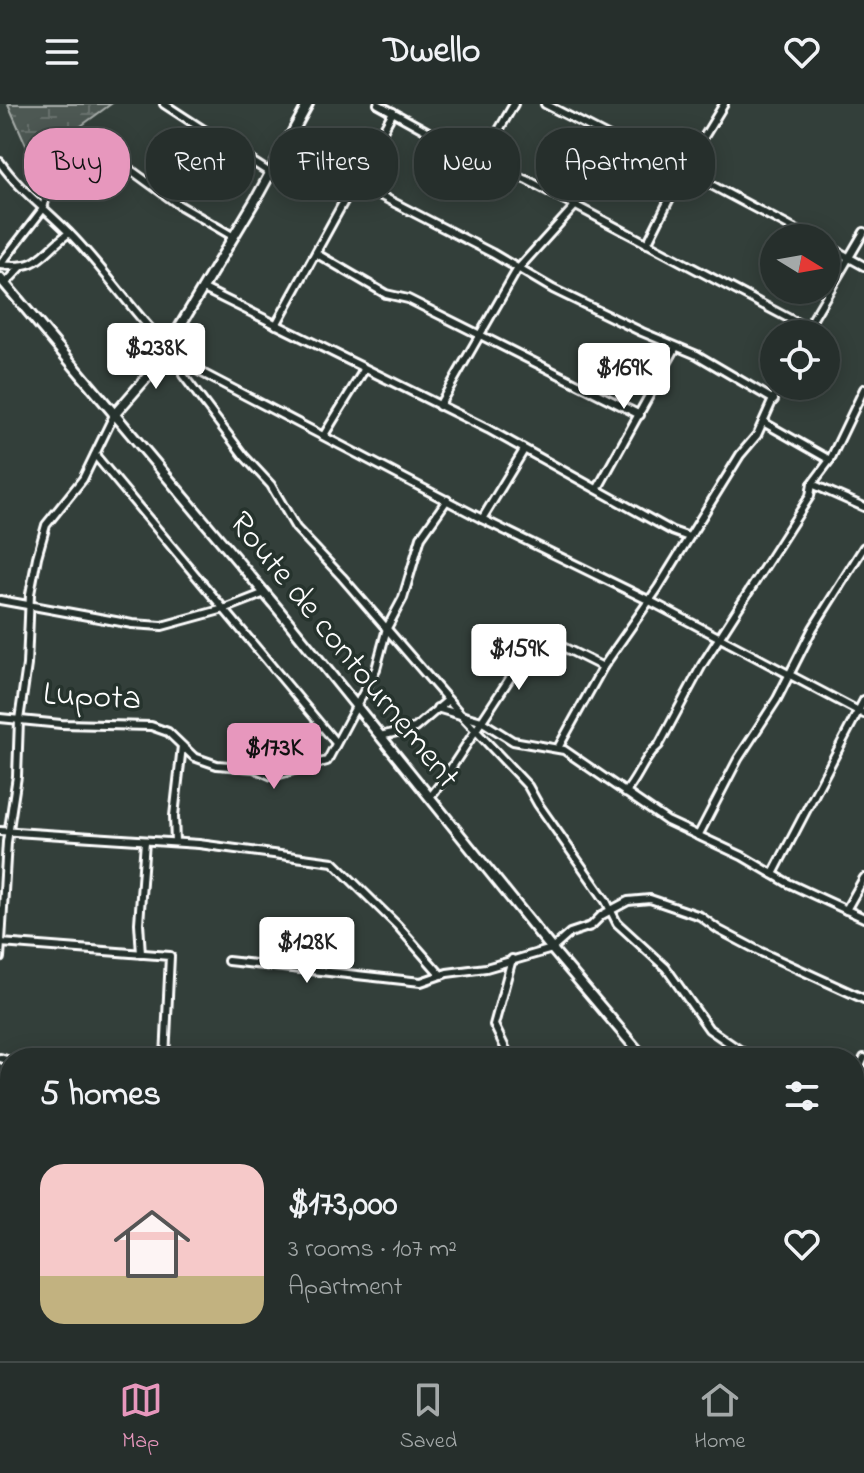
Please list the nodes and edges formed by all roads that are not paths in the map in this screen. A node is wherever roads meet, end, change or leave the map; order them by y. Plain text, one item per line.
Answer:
1 (164, 104) edge
2 (308, 104) edge
3 (378, 104) edge
4 (514, 104) edge
5 (545, 104) edge
6 (724, 104) edge
7 (393, 112) junction
8 (295, 128) edge
9 (385, 128) edge
10 (422, 128) edge
11 (500, 128) edge
12 (592, 128) edge
13 (709, 128) edge
14 (0, 162) edge
15 (270, 173) joint
16 (520, 177) edge
17 (715, 187) edge
18 (347, 200) edge
19 (389, 200) edge
20 (669, 200) edge
21 (575, 206) junction
22 (43, 209) junction
23 (785, 224) edge
24 (864, 232) edge
25 (69, 233) junction
26 (234, 237) junction
27 (647, 244) junction
28 (840, 253) edge
29 (317, 254) junction
30 (848, 257) junction
31 (0, 265) edge
32 (864, 266) edge
33 (21, 267) junction
34 (517, 270) junction
35 (2, 281) edge
36 (202, 288) junction
37 (786, 320) edge
38 (812, 320) edge
39 (276, 325) junction
40 (480, 335) junction
41 (166, 346) junction
42 (676, 347) junction
43 (185, 364) junction
44 (364, 370) junction
45 (864, 389) edge
46 (760, 392) edge
47 (774, 400) edge
48 (439, 406) junction
49 (114, 415) junction
50 (640, 415) junction
51 (763, 422) junction
52 (324, 435) junction
53 (524, 450) junction
54 (95, 455) junction
55 (830, 460) junction
56 (812, 484) junction
57 (598, 488) junction
58 (447, 500) junction
59 (864, 507) edge
60 (482, 519) junction
61 (689, 537) junction
62 (864, 547) edge
63 (265, 593) junction
64 (1, 600) edge
65 (648, 600) junction
66 (30, 604) junction
67 (224, 609) junction
68 (387, 628) junction
69 (719, 638) junction
70 (603, 667) junction
71 (788, 674) junction
72 (448, 700) junction
73 (864, 700) edge
74 (357, 708) junction
75 (437, 708) junction
76 (861, 712) edge
77 (462, 716) junction
78 (0, 718) edge
79 (19, 720) junction
80 (481, 721) junction
81 (475, 730) junction
82 (380, 736) junction
83 (336, 743) junction
84 (182, 746) junction
85 (558, 748) junction
86 (625, 793) junction
87 (430, 797) junction
88 (0, 831) edge
89 (9, 832) junction
90 (698, 836) junction
91 (145, 841) junction
92 (175, 842) junction
93 (773, 874) junction
94 (864, 878) edge
95 (846, 910) junction
96 (609, 911) junction
97 (864, 918) edge
98 (0, 942) edge
99 (552, 949) junction
100 (141, 954) junction
101 (0, 958) edge
102 (512, 959) junction
103 (228, 961) dead end
104 (441, 975) junction
105 (864, 999) edge
106 (165, 1048) edge
107 (505, 1048) edge
108 (636, 1048) edge
109 (737, 1048) edge

1 - 15 street
2 - 8 street
3 - 7 street
4 - 11 street
5 - 12 street
6 - 13 street
7 - 9 street
7 - 10 street
14 - 22 street
15 - 26 street
16 - 21 street
17 - 23 street
18 - 29 street
19 - 34 street
20 - 27 street
21 - 27 street
21 - 34 street
22 - 25 street
22 - 26 street
22 - 31 street
24 - 30 street
25 - 33 street
25 - 41 street
26 - 36 street
27 - 37 street
28 - 30 street
29 - 39 street
29 - 40 street
30 - 32 street
30 - 38 street
31 - 33 street
33 - 35 street
34 - 40 street
34 - 42 street
35 - 49 street, Route de contournement
36 - 39 street
36 - 41 street
39 - 44 street
40 - 48 street
40 - 50 street
41 - 43 street
41 - 49 street
42 - 46 street
42 - 50 street
43 - 52 street
43 - 68 street
44 - 48 street
44 - 52 street
45 - 55 street
47 - 51 street
48 - 53 street
49 - 54 street
49 - 63 street, Route de contournement
50 - 57 street
51 - 55 street
51 - 61 street
52 - 58 street
53 - 57 street
53 - 60 street
54 - 66 street
54 - 67 street
55 - 56 street
56 - 59 street
56 - 69 street
57 - 61 street
58 - 60 street
58 - 68 street
60 - 65 street
61 - 65 street
62 - 71 street
63 - 67 street
63 - 74 street, Route de contournement
64 - 66 street
65 - 69 street
65 - 70 street
66 - 67 street
66 - 79 street
67 - 83 street
68 - 72 street
68 - 74 street
69 - 71 street
69 - 86 street
70 - 80 street
70 - 85 street
71 - 76 street
71 - 90 street
72 - 75 street
72 - 77 street
73 - 76 street
74 - 82 street, Route de contournement
74 - 83 street
75 - 77 street
75 - 82 street
76 - 93 street
77 - 80 street
77 - 81 street
78 - 79 street, Lupota
79 - 84 street, Lupota
79 - 89 street
80 - 81 street
80 - 85 street
81 - 87 street
81 - 96 street
82 - 87 street, Route de contournement
83 - 84 street, Lupota
84 - 92 street
85 - 86 street
86 - 90 street
87 - 99 street, Route de contournement
88 - 89 street
89 - 91 street
89 - 98 street
90 - 93 street
91 - 92 street
91 - 100 street
92 - 104 street
93 - 95 street
94 - 95 street
95 - 97 street
96 - 99 street
96 - 105 street
96 - 109 street
98 - 100 street
98 - 101 street
99 - 102 street
99 - 108 street, Route de contournement
100 - 106 street
102 - 104 street
102 - 107 street
103 - 104 street

